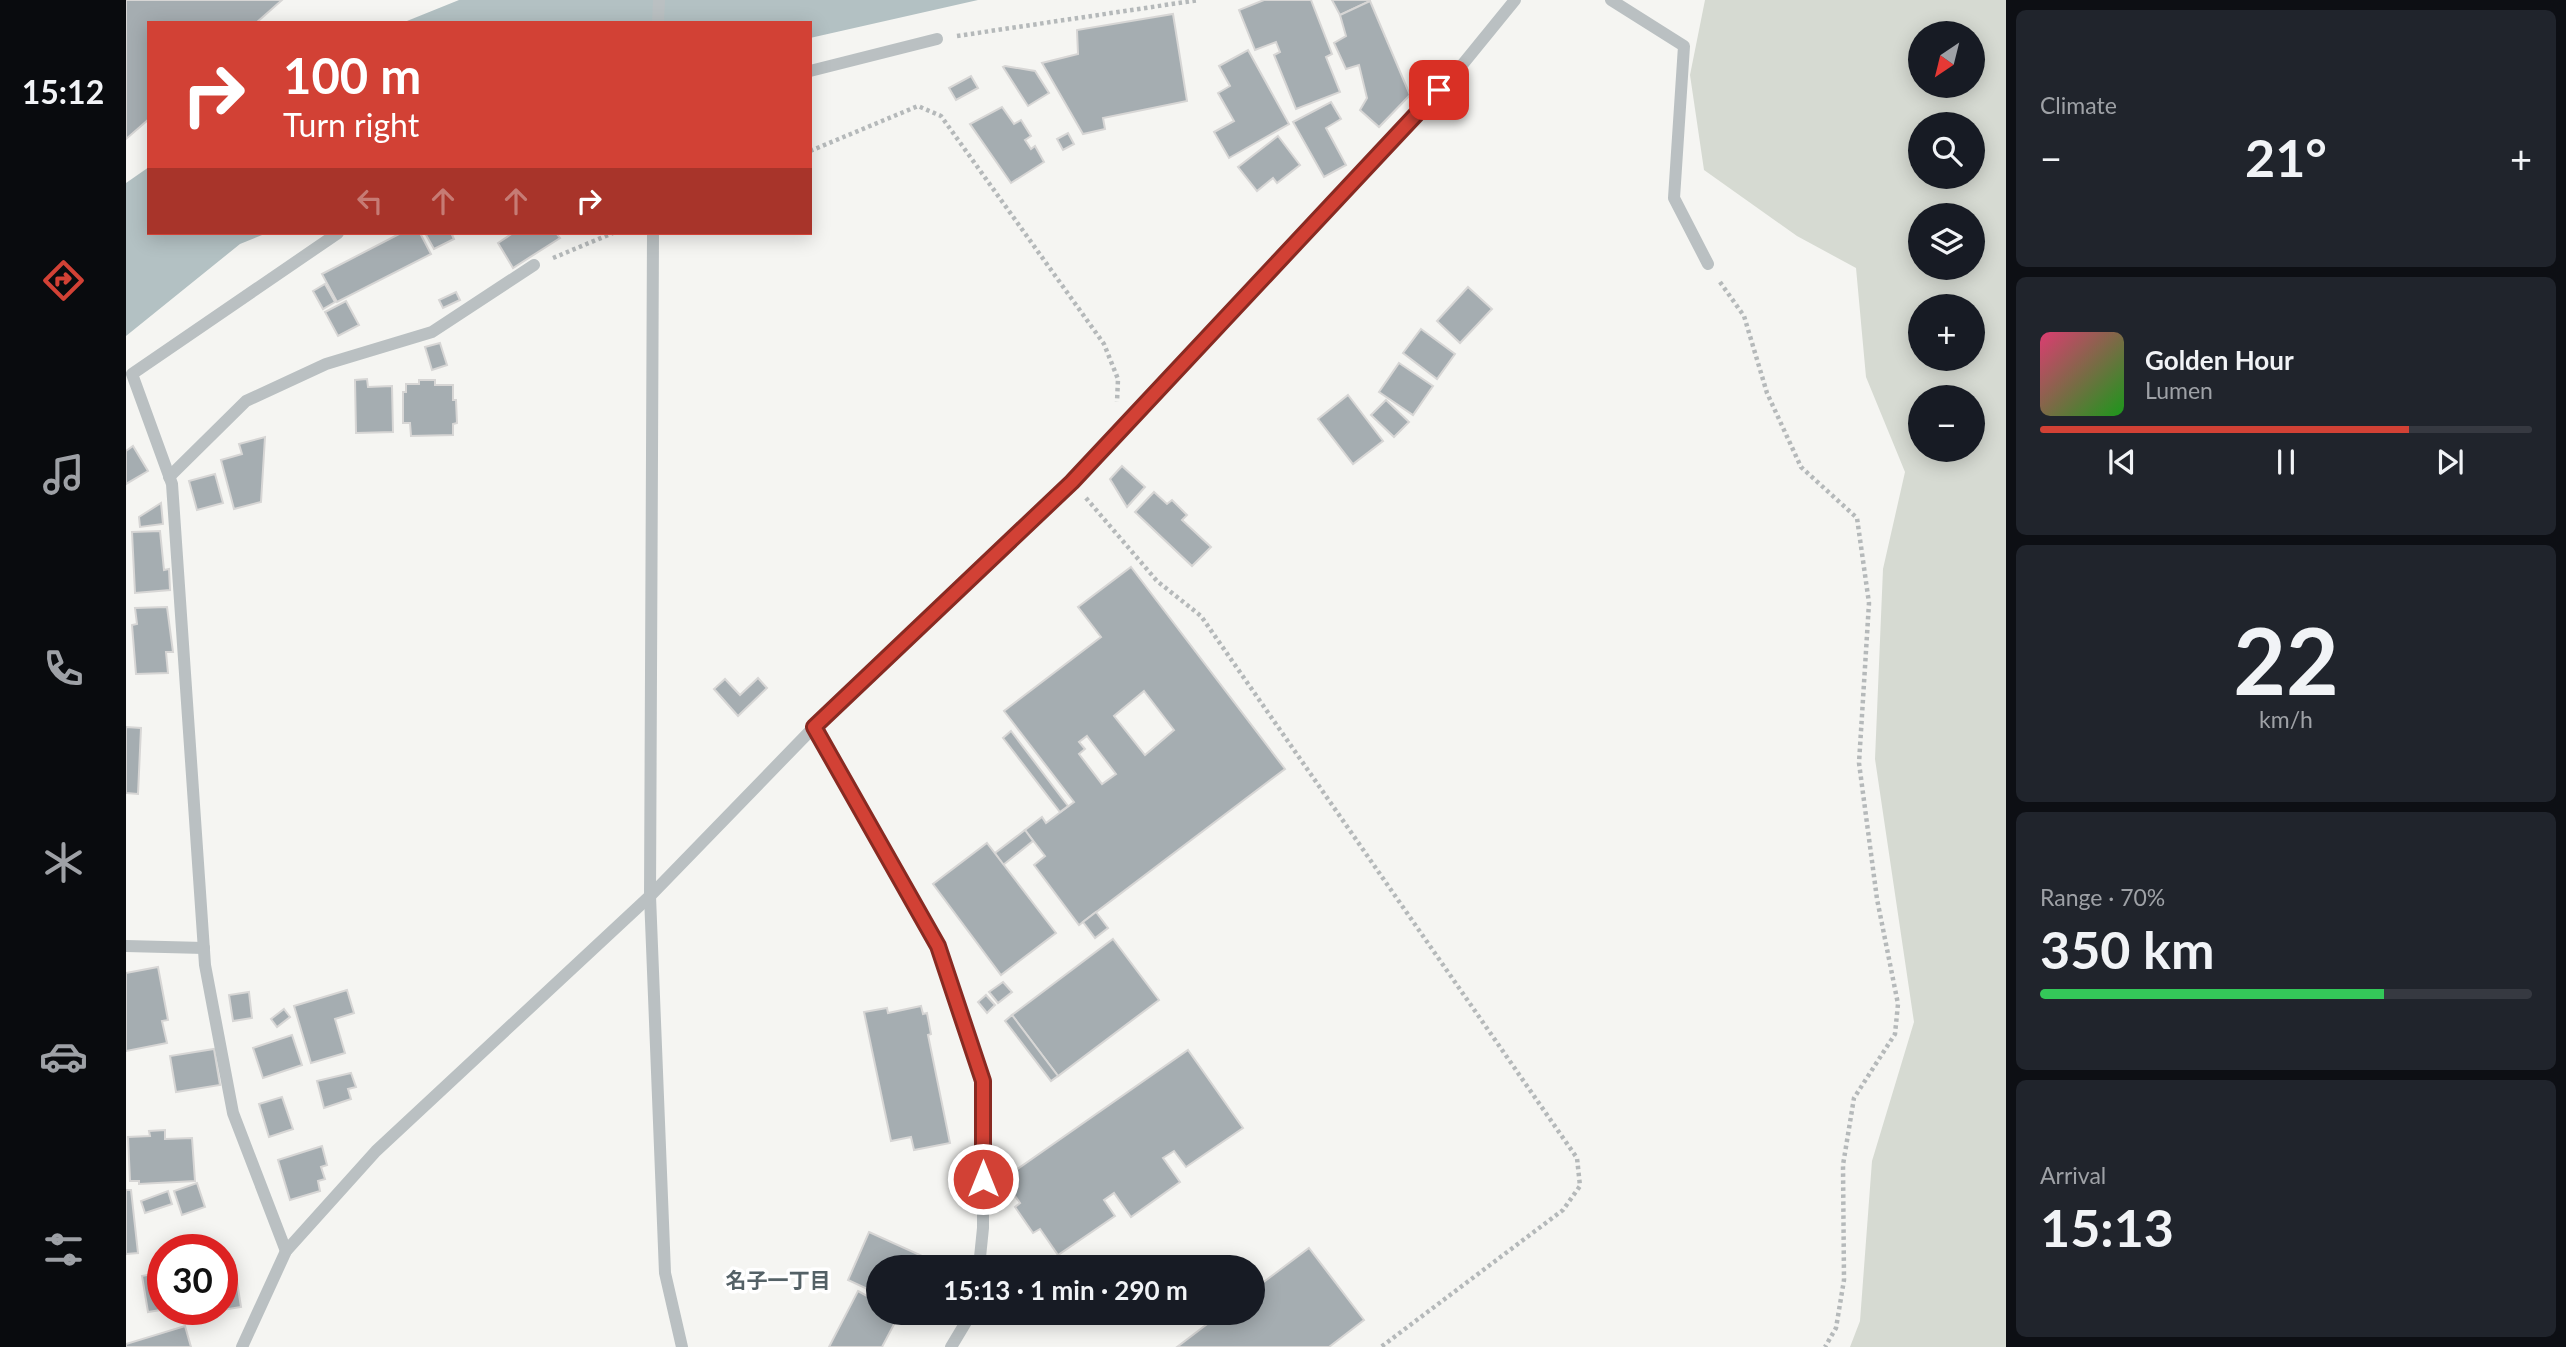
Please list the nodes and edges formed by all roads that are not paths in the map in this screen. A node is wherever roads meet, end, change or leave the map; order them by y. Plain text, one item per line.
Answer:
1 (659, 0) edge
2 (1515, 0) edge
3 (1611, 0) edge
4 (658, 21) edge
5 (937, 39) road end
6 (812, 70) edge
7 (335, 235) edge
8 (653, 235) edge
9 (1708, 264) road end
10 (534, 265) road end
11 (169, 477) junction
12 (814, 727) junction
13 (650, 897) junction
14 (126, 946) edge
15 (204, 948) junction
16 (286, 1251) junction
17 (980, 1255) edge
18 (964, 1325) edge
19 (242, 1347) edge
20 (682, 1347) edge
21 (951, 1347) edge

1 - 4 street
2 - 12 street
3 - 9 street
5 - 6 street
7 - 11 street
8 - 13 street
10 - 11 street
11 - 15 street
12 - 13 street
12 - 17 street
13 - 16 street
13 - 20 street
14 - 15 street
15 - 16 street
16 - 19 street
18 - 21 street

